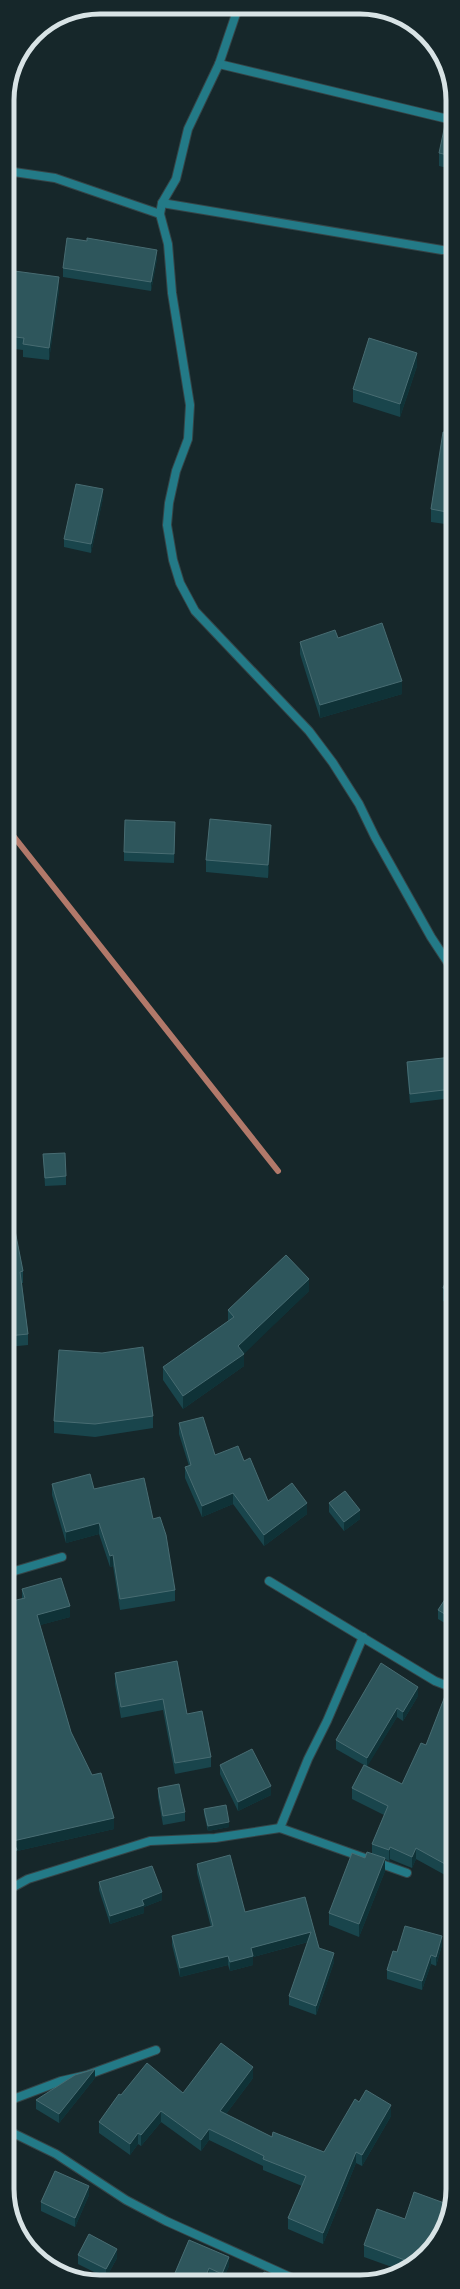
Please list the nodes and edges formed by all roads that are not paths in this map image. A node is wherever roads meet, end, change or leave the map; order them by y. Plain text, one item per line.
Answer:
1 (236, 14) edge
2 (219, 64) junction
3 (446, 119) edge
4 (14, 172) edge
5 (162, 203) junction
6 (160, 214) junction
7 (442, 250) dead end
8 (446, 960) edge
9 (62, 1558) dead end
10 (14, 1571) edge
11 (269, 1581) dead end
12 (363, 1637) junction
13 (446, 1685) edge
14 (280, 1828) junction
15 (407, 1873) dead end
16 (14, 1887) edge
17 (156, 2050) dead end
18 (14, 2099) edge
19 (14, 2134) edge
20 (286, 2275) edge

1 - 2 street
2 - 3 street
2 - 5 street
4 - 6 street
5 - 6 street
5 - 7 street
6 - 8 street
9 - 10 street
11 - 12 street
12 - 13 street
12 - 14 street
14 - 15 street
14 - 16 street
17 - 18 street
19 - 20 street

